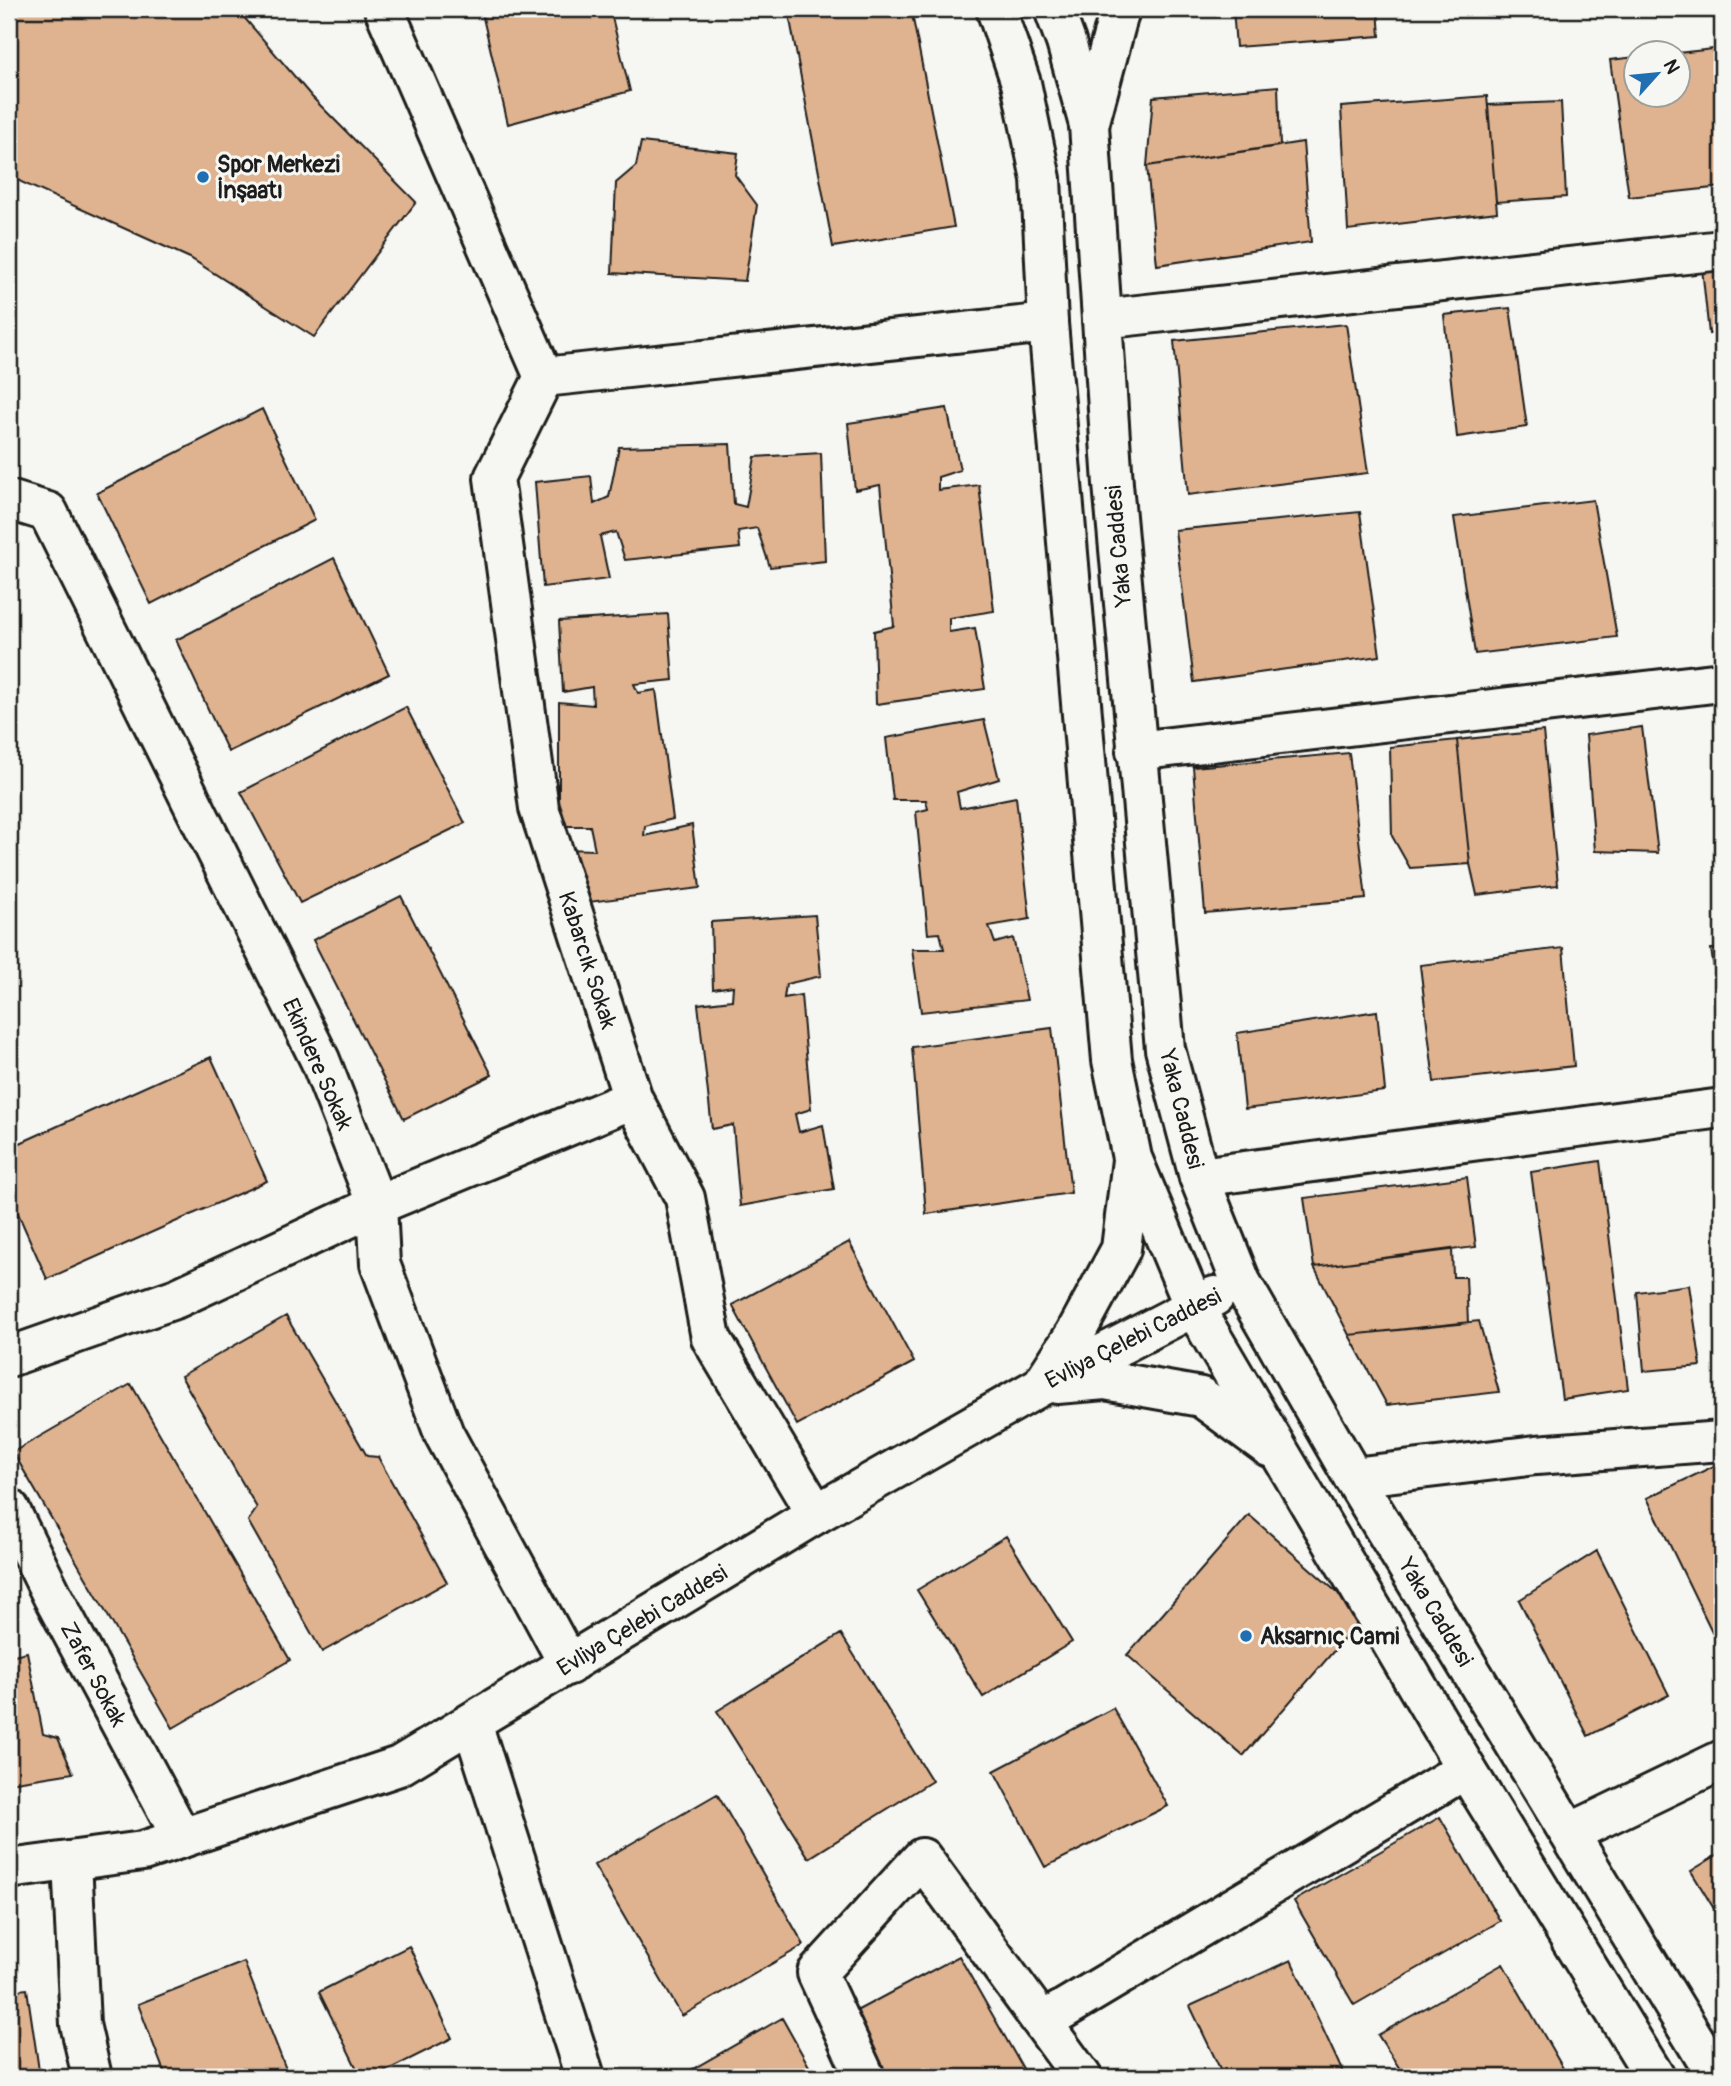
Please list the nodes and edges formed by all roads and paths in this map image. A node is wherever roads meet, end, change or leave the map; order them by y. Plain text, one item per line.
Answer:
1 (384, 9) edge
2 (996, 9) edge
3 (1054, 9) edge
4 (1119, 9) edge
5 (1089, 125) junction
6 (1722, 250) edge
7 (1102, 319) junction
8 (1048, 323) junction
9 (544, 377) junction
10 (9, 500) edge
11 (1722, 681) edge
12 (1136, 751) junction
13 (633, 1099) junction
14 (1722, 1108) edge
15 (1132, 1158) junction
16 (1199, 1177) junction
17 (377, 1205) junction
18 (1241, 1282) junction
19 (1194, 1307) junction
20 (9, 1357) edge
21 (1041, 1386) junction
22 (1722, 1441) edge
23 (1284, 1457) junction
24 (1353, 1476) junction
25 (9, 1508) edge
26 (816, 1514) junction
27 (569, 1665) junction
28 (472, 1723) junction
29 (1722, 1760) edge
30 (1466, 1769) junction
31 (1570, 1833) junction
32 (183, 1839) junction
33 (72, 1861) junction
34 (9, 1870) edge
35 (1042, 2022) junction
36 (92, 2077) edge
37 (585, 2077) edge
38 (865, 2077) edge
39 (1082, 2077) edge
40 (1655, 2077) edge
41 (1717, 2077) edge

1 - 9 street
2 - 8 street
3 - 5 street, Yaka Caddesi
4 - 5 street
5 - 7 street, Yaka Caddesi
6 - 7 street
7 - 12 street, Yaka Caddesi
8 - 9 street
8 - 15 street
9 - 13 street, Kabarcık Sokak
10 - 17 street, Ekindere Sokak
11 - 12 street
12 - 16 street, Yaka Caddesi
13 - 17 street
13 - 26 street, Kabarcık Sokak
14 - 16 street
15 - 19 street
15 - 21 street
16 - 18 street, Yaka Caddesi
17 - 20 street
17 - 27 street, Ekindere Sokak
18 - 19 street, Evliya Çelebi Caddesi
18 - 24 street, Yaka Caddesi
19 - 21 street, Evliya Çelebi Caddesi
19 - 23 street
21 - 23 street
21 - 26 street, Evliya Çelebi Caddesi
22 - 24 street
23 - 30 street
24 - 31 street, Yaka Caddesi
25 - 32 street, Zafer Sokak
26 - 27 street, Evliya Çelebi Caddesi
27 - 28 street, Evliya Çelebi Caddesi
28 - 32 street, Evliya Çelebi Caddesi
28 - 37 street
29 - 31 street
30 - 35 street
30 - 40 street
31 - 41 street, Yaka Caddesi
32 - 33 street, Evliya Çelebi Caddesi
33 - 34 street, Evliya Çelebi Caddesi
33 - 36 street
35 - 38 street
35 - 39 street

